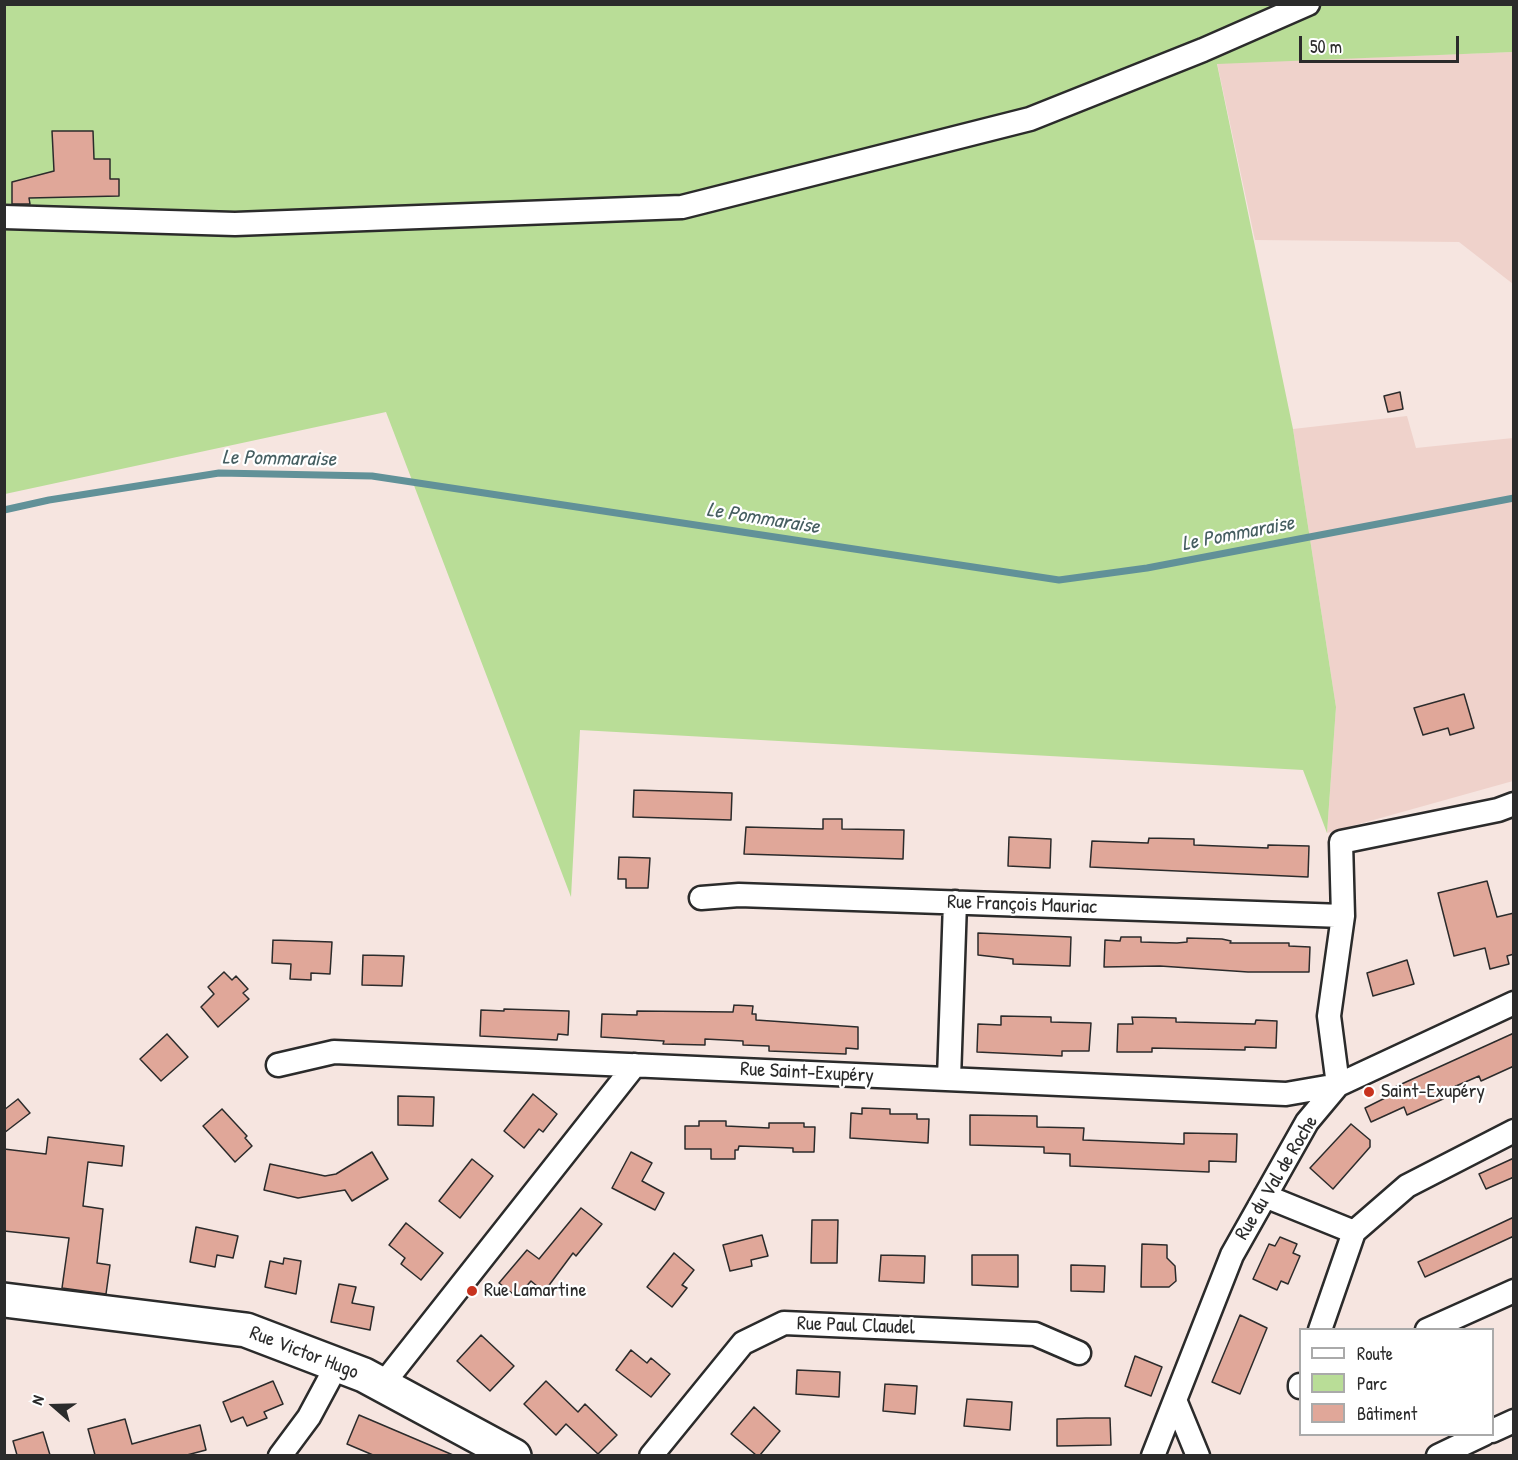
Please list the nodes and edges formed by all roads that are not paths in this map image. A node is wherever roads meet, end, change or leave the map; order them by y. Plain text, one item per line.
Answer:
1 (1308, 4) edge
2 (4, 217) edge
3 (1514, 804) edge
4 (701, 898) dead end
5 (955, 902) junction
6 (1343, 916) junction
7 (1514, 1003) edge
8 (278, 1065) dead end
9 (634, 1065) junction
10 (949, 1079) junction
11 (1338, 1085) junction
12 (1514, 1131) edge
13 (1265, 1196) junction
14 (1354, 1232) junction
15 (1514, 1291) edge
16 (4, 1300) edge
17 (1320, 1328) edge
18 (1429, 1328) edge
19 (1079, 1353) dead end
20 (338, 1363) junction
21 (383, 1384) junction
22 (1175, 1400) junction
23 (1514, 1421) edge
24 (1494, 1430) edge
25 (1480, 1436) edge
26 (280, 1455) edge
27 (514, 1455) edge
28 (651, 1455) edge
29 (1153, 1455) edge
30 (1198, 1455) edge
31 (1438, 1455) edge

1 - 2 street
3 - 6 street
4 - 5 street, Rue François Mauriac
5 - 6 street, Rue François Mauriac
5 - 10 street
6 - 11 street
7 - 11 street, Rue du Val de Roche
8 - 9 street, Rue Saint-Exupéry
9 - 10 street, Rue Saint-Exupéry
9 - 21 street
10 - 11 street, Rue Saint-Exupéry
11 - 13 street, Rue du Val de Roche
12 - 14 street
13 - 14 street
13 - 22 street, Rue du Val de Roche
14 - 17 street
15 - 18 street
16 - 20 street, Rue Victor Hugo
19 - 28 street, Rue Paul Claudel
20 - 21 street, Rue Victor Hugo
20 - 26 street
21 - 27 street, Rue Victor Hugo
22 - 29 street, Rue du Val de Roche
22 - 30 street
23 - 24 street
25 - 31 street

